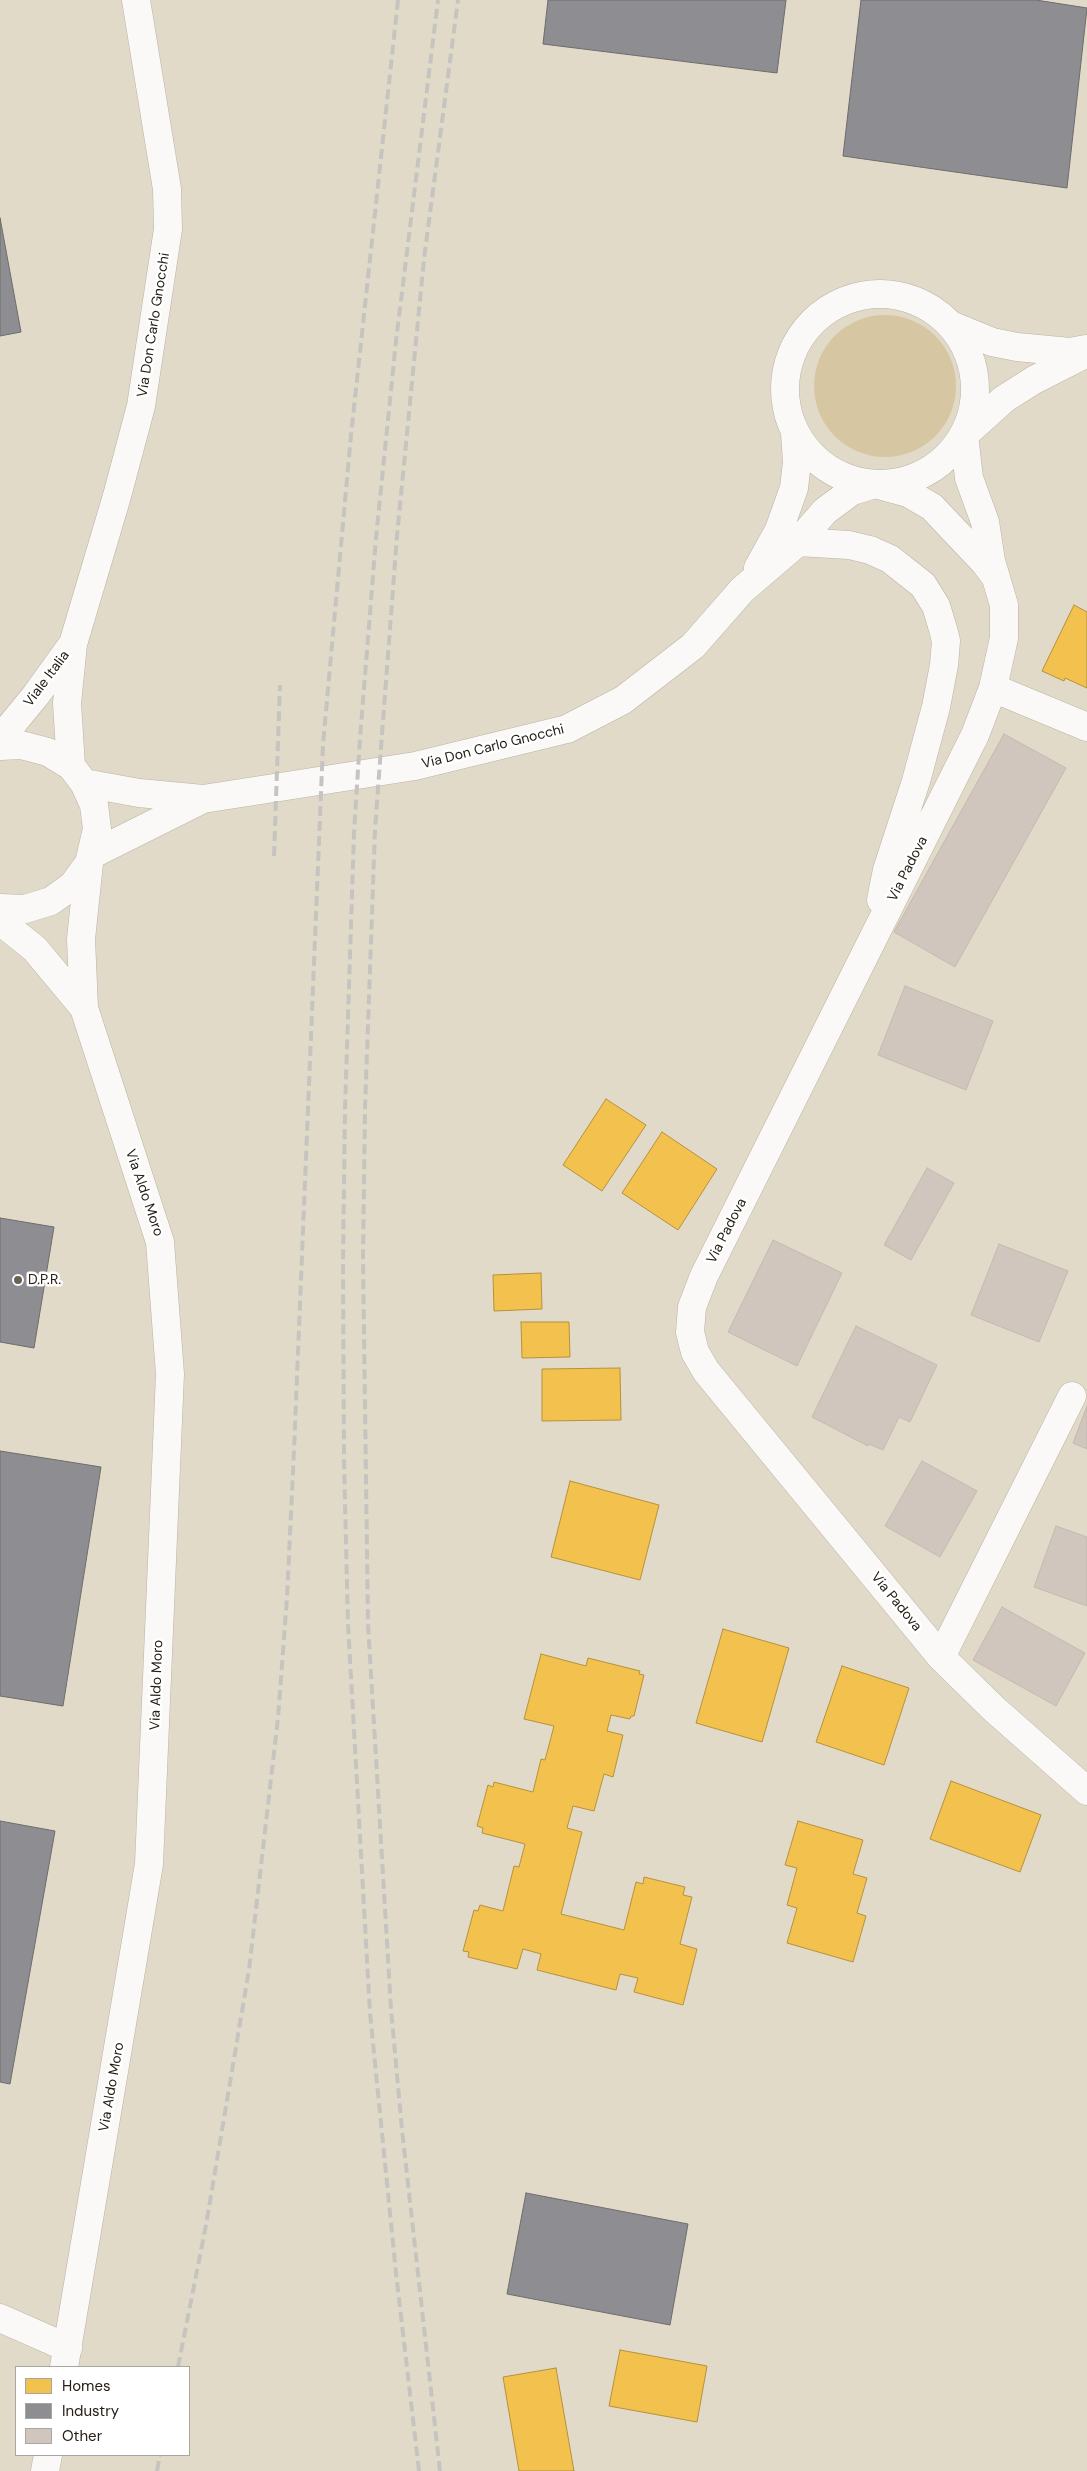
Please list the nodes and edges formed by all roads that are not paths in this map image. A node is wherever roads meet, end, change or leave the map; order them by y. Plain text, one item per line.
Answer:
1 (136, 0) edge
2 (953, 326) junction
3 (1087, 349) edge
4 (1087, 353) edge
5 (795, 434) junction
6 (964, 434) junction
7 (875, 484) junction
8 (798, 542) junction
9 (994, 576) junction
10 (742, 590) junction
11 (73, 644) junction
12 (993, 688) junction
13 (1087, 727) edge
14 (0, 739) edge
15 (0, 746) edge
16 (78, 775) junction
17 (203, 799) junction
18 (91, 858) junction
19 (0, 908) edge
20 (0, 921) edge
21 (870, 945) junction
22 (84, 1008) junction
23 (1072, 1396) dead end
24 (942, 1657) junction
25 (1084, 1781) edge
26 (0, 2318) edge
27 (66, 2357) edge
28 (48, 2456) edge
29 (45, 2471) edge

1 - 11 street, Via Don Carlo Gnocchi
2 - 3 street
2 - 5 street
2 - 6 street
4 - 6 street
5 - 7 street
5 - 10 street
6 - 7 street
6 - 9 street
7 - 8 street, Via Don Carlo Gnocchi
7 - 9 street
8 - 10 street, Via Don Carlo Gnocchi
8 - 21 street
9 - 12 street, Via Padova
10 - 17 street, Via Don Carlo Gnocchi
11 - 14 street, Viale Italia
11 - 16 street, Viale Italia
12 - 13 street
12 - 21 street, Via Padova
15 - 16 street
16 - 17 street, Via Don Carlo Gnocchi
16 - 18 street, Via Aldo Moro
17 - 18 street, Via Don Carlo Gnocchi
18 - 19 street
18 - 22 street, Via Aldo Moro
20 - 22 street, Via Aldo Moro
21 - 24 street, Via Padova
22 - 27 street, Via Aldo Moro
23 - 24 street
24 - 25 street, Via Padova
26 - 27 street
28 - 29 street

